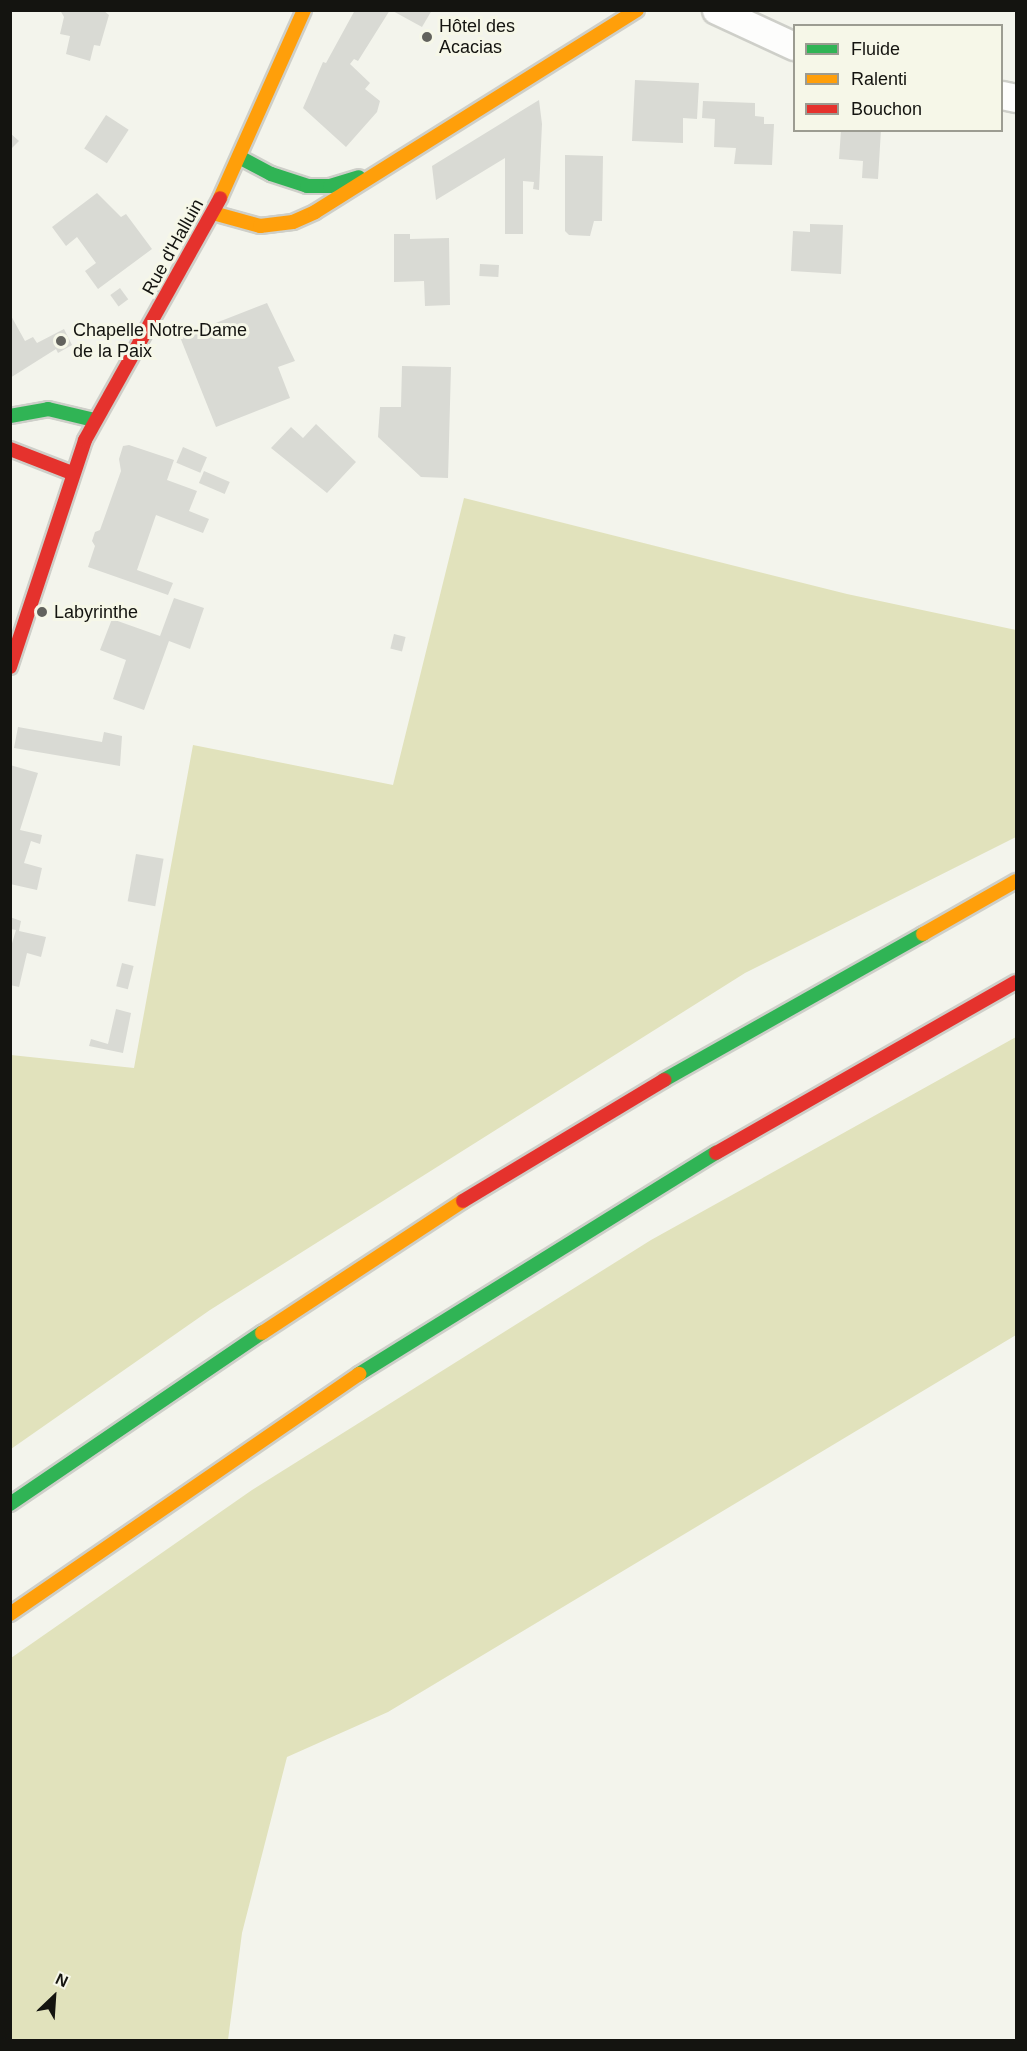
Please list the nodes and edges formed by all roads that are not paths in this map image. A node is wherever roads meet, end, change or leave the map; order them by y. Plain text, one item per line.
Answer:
1 (304, 10) edge
2 (637, 10) edge
3 (716, 10) edge
4 (793, 45) edge
5 (239, 157) junction
6 (380, 168) junction
7 (213, 213) junction
8 (10, 416) edge
9 (94, 420) junction
10 (10, 448) edge
11 (72, 473) junction
12 (10, 667) edge
13 (1017, 881) edge
14 (1017, 982) edge
15 (10, 1504) edge
16 (10, 1614) edge

1 - 5 main road, Rue d'Halluin
2 - 6 main road
3 - 4 street
5 - 6 main road
5 - 7 main road, Rue d'Halluin
6 - 7 main road
7 - 9 main road, Rue d'Halluin
8 - 9 main road
9 - 11 main road, Rue d'Halluin
10 - 11 main road
11 - 12 main road, Rue d'Halluin
13 - 15 main road
14 - 16 main road

